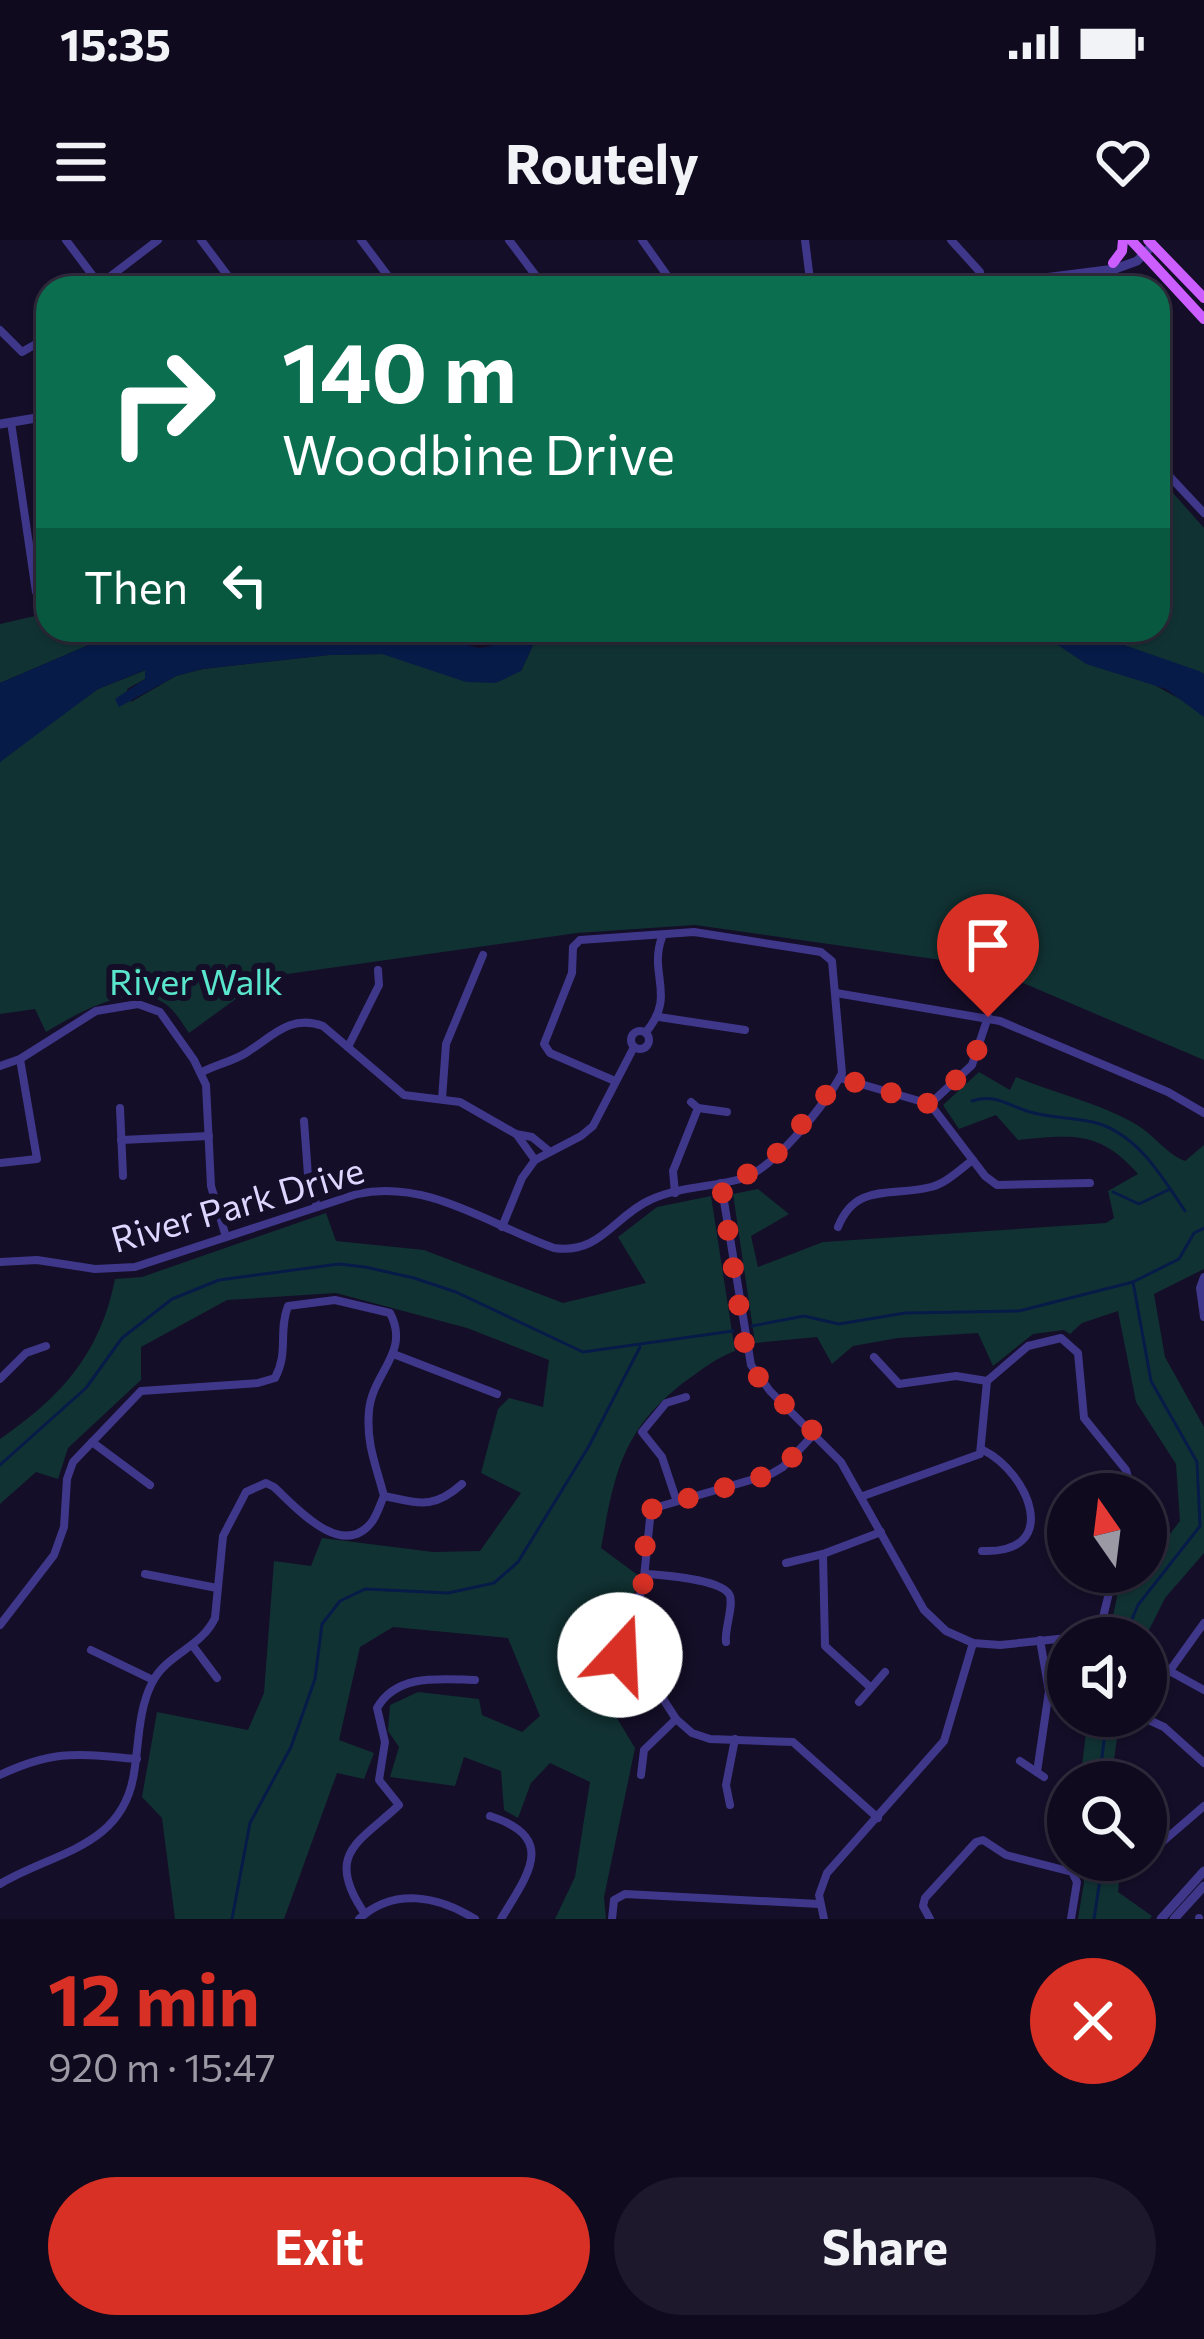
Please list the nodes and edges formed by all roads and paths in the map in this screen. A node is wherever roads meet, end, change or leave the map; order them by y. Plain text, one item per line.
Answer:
1 (66, 240) edge
2 (158, 240) edge
3 (201, 240) edge
4 (361, 240) edge
5 (509, 240) edge
6 (642, 240) edge
7 (805, 240) edge
8 (951, 240) edge
9 (1127, 240) edge
10 (1146, 248) edge
11 (1113, 263) junction
12 (1100, 269) junction
13 (94, 276) edge
14 (111, 276) edge
15 (228, 276) edge
16 (388, 276) edge
17 (536, 276) edge
18 (668, 276) edge
19 (810, 276) edge
20 (981, 276) edge
21 (1048, 276) edge
22 (1169, 276) edge
23 (1170, 277) edge
24 (1204, 298) edge
25 (1204, 319) edge
26 (0, 330) edge
27 (36, 344) edge
28 (36, 418) edge
29 (6, 423) edge
30 (1170, 477) edge
31 (1204, 513) edge
32 (36, 592) dead end
33 (662, 938) junction
34 (483, 955) dead end
35 (378, 970) dead end
36 (836, 993) junction
37 (659, 1017) junction
38 (988, 1017) junction
39 (745, 1030) dead end
40 (349, 1047) junction
41 (20, 1060) junction
42 (0, 1066) edge
43 (202, 1072) junction
44 (840, 1078) junction
45 (615, 1081) junction
46 (442, 1099) junction
47 (930, 1104) junction
48 (120, 1108) dead end
49 (727, 1112) dead end
50 (1204, 1113) edge
51 (304, 1121) dead end
52 (516, 1134) junction
53 (209, 1136) junction
54 (121, 1140) junction
55 (548, 1151) junction
56 (535, 1160) junction
57 (973, 1160) junction
58 (0, 1163) edge
59 (123, 1176) dead end
60 (721, 1183) junction
61 (1090, 1183) dead end
62 (675, 1192) junction
63 (317, 1207) junction
64 (502, 1227) junction
65 (838, 1228) dead end
66 (226, 1238) junction
67 (0, 1262) edge
68 (1204, 1277) edge
69 (1204, 1317) edge
70 (46, 1346) dead end
71 (396, 1355) junction
72 (874, 1357) dead end
73 (4, 1366) edge
74 (0, 1379) edge
75 (986, 1381) junction
76 (497, 1394) dead end
77 (686, 1397) dead end
78 (815, 1433) junction
79 (92, 1442) junction
80 (983, 1450) junction
81 (1127, 1473) edge
82 (462, 1484) dead end
83 (150, 1485) dead end
84 (384, 1496) junction
85 (863, 1496) junction
86 (676, 1499) junction
87 (881, 1532) junction
88 (982, 1550) dead end
89 (823, 1554) junction
90 (786, 1563) dead end
91 (145, 1574) dead end
92 (645, 1574) junction
93 (217, 1588) junction
94 (1204, 1622) edge
95 (0, 1625) edge
96 (1040, 1640) junction
97 (1047, 1640) edge
98 (726, 1642) dead end
99 (973, 1643) junction
100 (193, 1646) junction
101 (91, 1650) dead end
102 (1167, 1667) edge
103 (1171, 1669) junction
104 (884, 1672) dead end
105 (217, 1678) dead end
106 (153, 1680) junction
107 (476, 1680) dead end
108 (870, 1687) junction
109 (1204, 1690) edge
110 (859, 1702) dead end
111 (676, 1719) junction
112 (1167, 1730) edge
113 (736, 1739) junction
114 (136, 1759) junction
115 (1020, 1761) dead end
116 (1204, 1763) edge
117 (0, 1775) edge
118 (641, 1775) dead end
119 (730, 1805) dead end
120 (1204, 1806) edge
121 (490, 1816) dead end
122 (878, 1818) junction
123 (1167, 1837) edge
124 (1204, 1871) edge
125 (0, 1884) edge
126 (1204, 1886) edge
127 (819, 1904) junction
128 (362, 1916) edge
129 (475, 1919) edge
130 (501, 1919) edge
131 (611, 1919) edge
132 (824, 1919) edge
133 (930, 1919) edge
134 (1071, 1919) edge
135 (1160, 1919) edge
136 (1174, 1919) edge

1 - 13 street
2 - 14 street
3 - 15 street
4 - 16 street
5 - 17 street
6 - 18 street
7 - 19 street
8 - 20 street
9 - 10 main road
9 - 11 main road
10 - 11 street
10 - 12 street
10 - 22 main road
10 - 24 main road
11 - 12 street
12 - 21 street
23 - 25 main road
26 - 27 street
28 - 29 street
29 - 32 street
30 - 31 street
33 - 36 street
33 - 37 street
33 - 45 street
34 - 46 street
35 - 40 street
36 - 38 street
36 - 44 street
37 - 39 street
37 - 45 street
38 - 47 street
38 - 50 street
40 - 43 street
40 - 46 street
41 - 42 street
41 - 43 street
41 - 58 street
43 - 53 street
44 - 47 street
44 - 60 street, River Park Drive
45 - 55 street
46 - 52 street
47 - 57 street
48 - 54 street
49 - 62 street
51 - 63 street
52 - 55 street
52 - 56 street
53 - 54 street
53 - 66 street
54 - 59 street
55 - 56 street
56 - 64 street
57 - 61 street
57 - 65 street
60 - 62 street, River Park Drive
60 - 78 street
62 - 64 street, River Park Drive
63 - 64 street, River Park Drive
63 - 66 street, River Park Drive
66 - 67 street, River Park Drive
68 - 69 street
70 - 73 street
71 - 76 street
71 - 79 street
71 - 84 street
72 - 75 street
73 - 74 street
75 - 80 street
75 - 81 street
77 - 86 street
78 - 85 street
78 - 86 street
79 - 83 street
79 - 95 street
80 - 85 street
80 - 88 street
82 - 84 street
84 - 93 street
85 - 87 street
86 - 92 street
87 - 89 street
87 - 99 street
89 - 90 street
89 - 108 street
91 - 93 street
92 - 98 street
92 - 111 street
93 - 100 street
94 - 103 street
96 - 97 street
96 - 99 street
96 - 115 street
99 - 122 street
100 - 105 street
100 - 106 street
101 - 106 street
102 - 103 street
103 - 109 street
104 - 108 street
106 - 114 street
107 - 128 street
108 - 110 street
111 - 113 street
111 - 118 street
112 - 116 street
113 - 119 street
113 - 122 street
114 - 117 street
114 - 125 street
120 - 123 street
121 - 130 street
122 - 127 street
124 - 135 street
126 - 136 street
127 - 131 street
127 - 132 street
128 - 129 street
133 - 134 street

